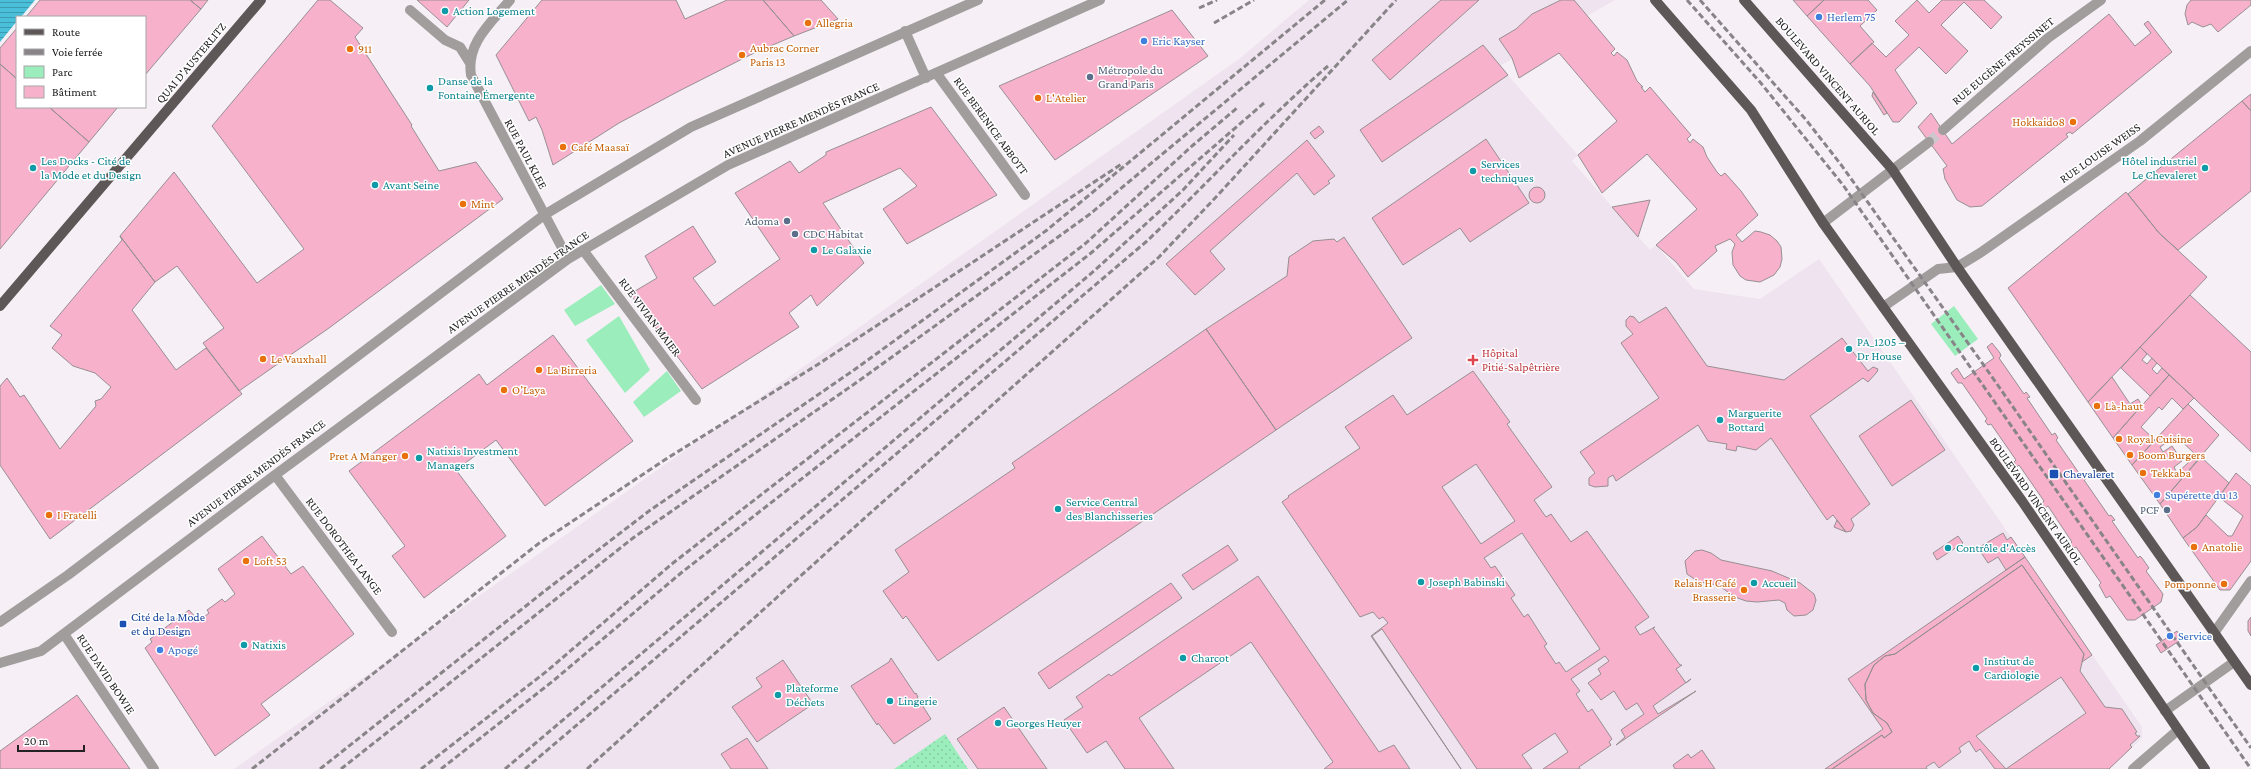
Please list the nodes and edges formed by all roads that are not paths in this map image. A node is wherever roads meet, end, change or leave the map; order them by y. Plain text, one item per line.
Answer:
1 (261, 0) edge
2 (510, 0) edge
3 (978, 0) edge
4 (1100, 0) edge
5 (1655, 0) edge
6 (1744, 0) edge
7 (2101, 0) edge
8 (410, 10) dead end
9 (905, 31) junction
10 (2251, 51) edge
11 (470, 63) junction
12 (936, 74) junction
13 (926, 78) junction
14 (1943, 130) tunnel mouth
15 (1929, 142) tunnel mouth
16 (1892, 169) junction
17 (1025, 195) dead end
18 (544, 215) junction
19 (1823, 223) junction
20 (583, 250) junction
21 (568, 259) junction
22 (1957, 267) junction
23 (0, 306) edge
24 (1883, 307) junction
25 (696, 400) dead end
26 (274, 475) junction
27 (2251, 582) edge
28 (0, 622) edge
29 (392, 632) dead end
30 (2214, 633) junction
31 (64, 634) junction
32 (2234, 662) junction
33 (0, 663) edge
34 (2251, 685) edge
35 (2165, 711) junction
36 (2178, 730) junction
37 (154, 769) edge
38 (2133, 769) edge
39 (2205, 769) edge

1 - 23 main road, QUAI D'AUSTERLITZ
2 - 11 street, RUE PAUL KLEE
3 - 9 street
4 - 12 street, AVENUE PIERRE MENDÈS FRANCE
5 - 19 main road, BOULEVARD VINCENT AURIOL
6 - 16 main road, BOULEVARD VINCENT AURIOL
7 - 14 street, RUE EUGÈNE FREYSSINET
8 - 11 street
9 - 13 street
9 - 18 street
10 - 22 street, RUE LOUISE WEISS
11 - 18 street, RUE PAUL KLEE
12 - 13 street, AVENUE PIERRE MENDÈS FRANCE
12 - 17 street, RUE BERENICE ABBOTT
13 - 20 street, AVENUE PIERRE MENDÈS FRANCE
15 - 16 street
16 - 19 street
16 - 22 main road, BOULEVARD VINCENT AURIOL
18 - 21 street, RUE PAUL KLEE
18 - 28 street
19 - 24 main road, BOULEVARD VINCENT AURIOL
20 - 21 street, AVENUE PIERRE MENDÈS FRANCE
20 - 25 street, RUE VIVIAN MAIER
21 - 26 street, AVENUE PIERRE MENDÈS FRANCE
22 - 24 street
22 - 30 main road, BOULEVARD VINCENT AURIOL
24 - 35 main road, BOULEVARD VINCENT AURIOL
26 - 29 street, RUE DOROTHEA LANGE
26 - 31 street, AVENUE PIERRE MENDÈS FRANCE
27 - 30 street
30 - 32 main road, BOULEVARD VINCENT AURIOL
31 - 33 street, AVENUE PIERRE MENDÈS FRANCE
31 - 37 street, RUE DAVID BOWIE
32 - 34 main road, BOULEVARD VINCENT AURIOL
32 - 35 street
35 - 36 main road, BOULEVARD VINCENT AURIOL
36 - 38 street
36 - 39 main road, BOULEVARD VINCENT AURIOL

